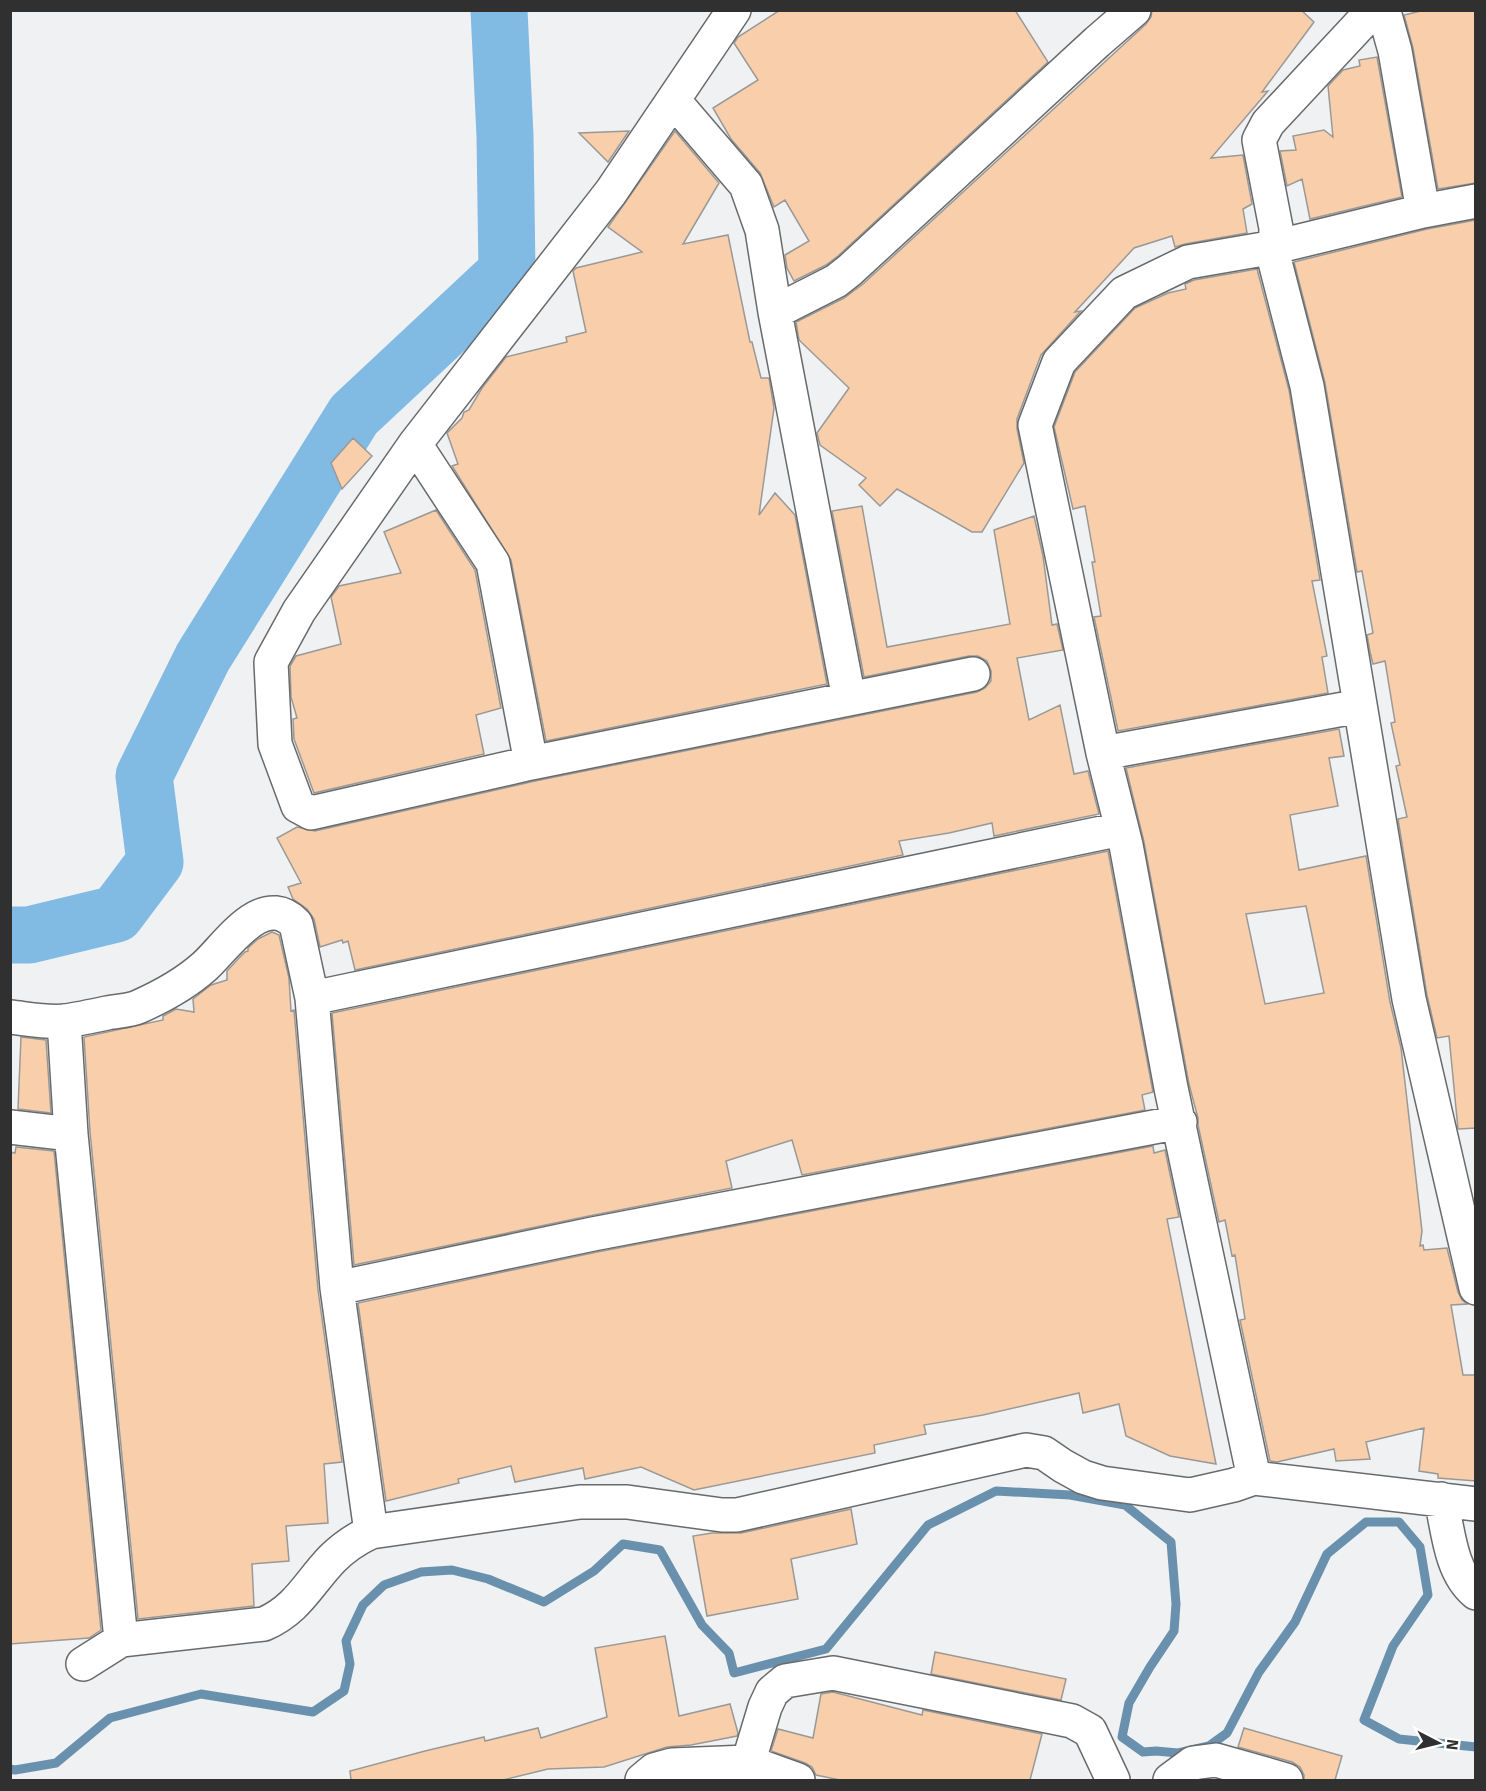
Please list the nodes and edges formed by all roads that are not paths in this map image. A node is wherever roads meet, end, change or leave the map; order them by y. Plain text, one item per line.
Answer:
1 (734, 10) edge
2 (1134, 10) edge
3 (674, 101) junction
4 (1476, 201) edge
5 (1423, 211) junction
6 (1275, 247) junction
7 (775, 312) junction
8 (416, 444) junction
9 (973, 674) dead end
10 (849, 699) junction
11 (1360, 706) junction
12 (1103, 753) junction
13 (531, 763) junction
14 (1121, 829) junction
15 (312, 998) junction
16 (10, 1017) edge
17 (64, 1021) junction
18 (1180, 1122) junction
19 (10, 1127) edge
20 (71, 1134) junction
21 (337, 1288) junction
22 (1476, 1288) edge
23 (1254, 1478) junction
24 (1441, 1499) junction
25 (1476, 1504) edge
26 (371, 1532) junction
27 (1476, 1593) edge
28 (122, 1640) junction
29 (83, 1665) dead end
30 (746, 1771) edge
31 (642, 1780) edge
32 (798, 1780) edge
33 (1113, 1780) edge
34 (1170, 1780) edge
35 (1286, 1780) edge

1 - 3 street
2 - 7 street
3 - 7 street
3 - 8 street
4 - 5 street
5 - 6 street
5 - 6 street
6 - 11 street
6 - 12 street
7 - 10 street
8 - 13 street
8 - 13 street
9 - 10 street
10 - 13 street
11 - 12 street
11 - 22 street
12 - 14 street
14 - 15 street
14 - 18 street
15 - 17 street
15 - 21 street
16 - 17 street
17 - 20 street
18 - 21 street
18 - 23 street
19 - 20 street
20 - 28 street
21 - 26 street
23 - 24 street
23 - 26 street
24 - 25 street
24 - 27 street
26 - 28 street
28 - 29 street
30 - 31 street
30 - 32 street
30 - 33 street
34 - 35 street

